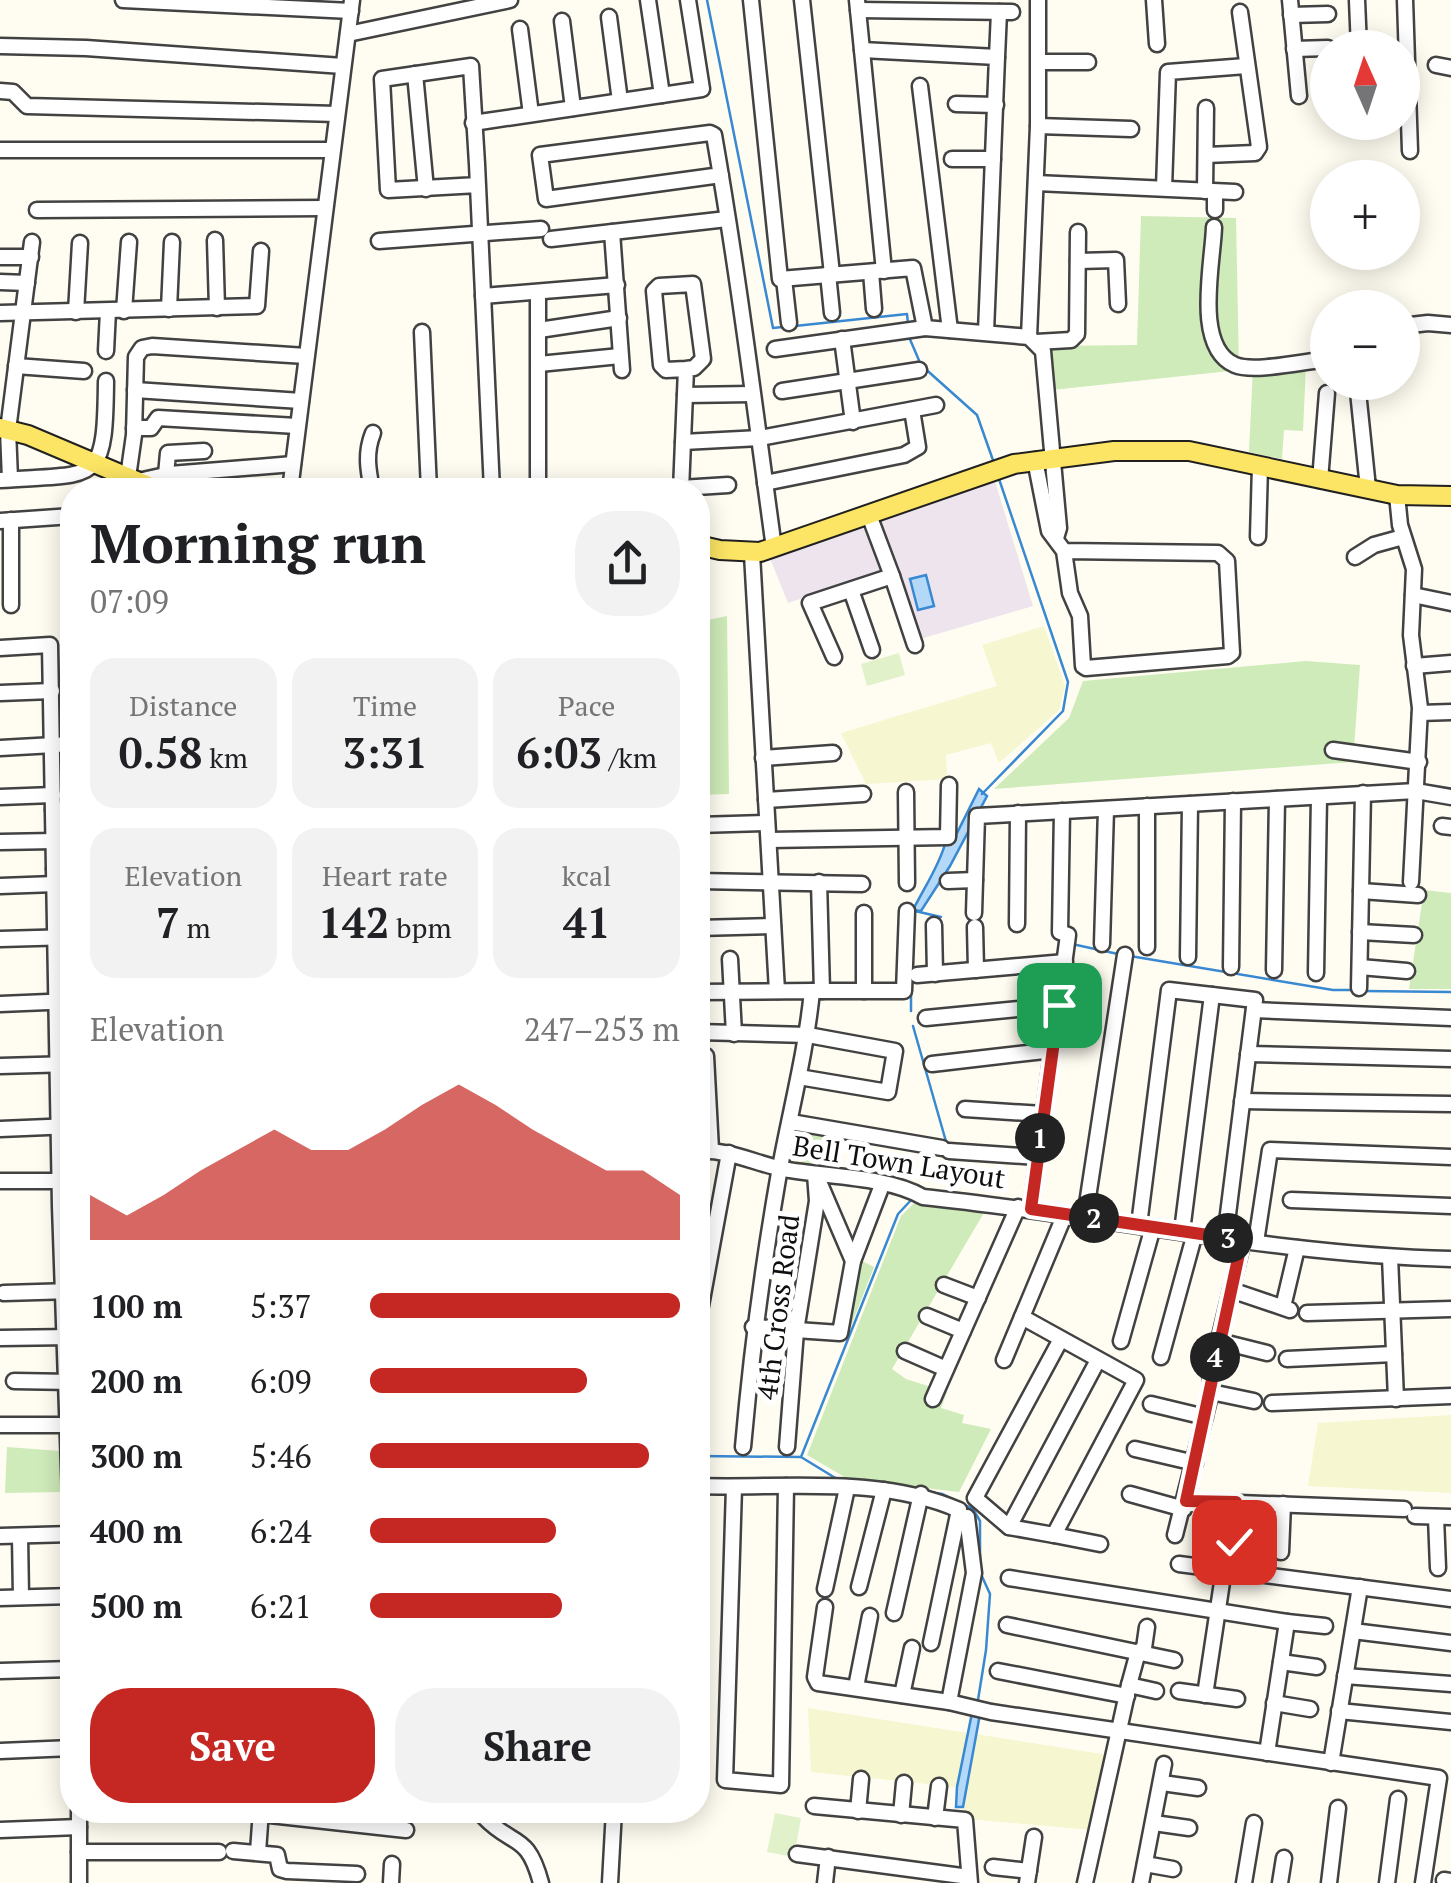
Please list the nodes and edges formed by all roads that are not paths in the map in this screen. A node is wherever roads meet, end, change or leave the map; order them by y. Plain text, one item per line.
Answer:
1 (123, 0) edge
2 (510, 0) edge
3 (648, 0) edge
4 (688, 0) edge
5 (751, 0) edge
6 (802, 0) edge
7 (1038, 0) edge
8 (1154, 0) edge
9 (1356, 0) edge
10 (1405, 0) edge
11 (857, 5) edge
12 (352, 6) edge
13 (1291, 8) edge
14 (1240, 12) dead end
15 (1328, 14) dead end
16 (608, 17) dead end
17 (562, 21) dead end
18 (520, 29) dead end
19 (1357, 30) edge
20 (348, 34) junction
21 (1158, 44) dead end
22 (0, 46) edge
23 (1294, 49) junction
24 (1310, 49) edge
25 (862, 50) junction
26 (998, 57) junction
27 (1039, 62) junction
28 (1088, 62) dead end
29 (342, 66) junction
30 (1246, 66) junction
31 (415, 74) junction
32 (920, 86) dead end
33 (0, 91) edge
34 (662, 95) junction
35 (1298, 96) dead end
36 (620, 101) junction
37 (956, 104) dead end
38 (996, 104) junction
39 (572, 108) junction
40 (1206, 108) dead end
41 (336, 114) junction
42 (531, 114) junction
43 (473, 123) junction
44 (1038, 126) junction
45 (1131, 129) dead end
46 (0, 150) edge
47 (332, 150) junction
48 (1410, 152) dead end
49 (1206, 155) junction
50 (994, 159) junction
51 (952, 160) dead end
52 (721, 176) junction
53 (1036, 183) junction
54 (478, 185) junction
55 (426, 188) junction
56 (1164, 188) junction
57 (1210, 191) junction
58 (1235, 192) dead end
59 (323, 208) junction
60 (37, 210) dead end
61 (1214, 210) dead end
62 (727, 219) junction
63 (1214, 227) dead end
64 (612, 232) junction
65 (1078, 232) dead end
66 (480, 234) junction
67 (215, 240) dead end
68 (379, 240) dead end
69 (80, 242) dead end
70 (129, 242) dead end
71 (172, 242) dead end
72 (261, 251) dead end
73 (0, 257) edge
74 (1078, 261) junction
75 (878, 271) junction
76 (830, 274) junction
77 (784, 279) junction
78 (0, 282) edge
79 (27, 283) junction
80 (617, 286) junction
81 (638, 287) dead end
82 (656, 288) junction
83 (538, 292) junction
84 (483, 296) junction
85 (1118, 304) dead end
86 (216, 308) junction
87 (169, 309) junction
88 (874, 309) dead end
89 (108, 311) junction
90 (124, 311) junction
91 (76, 312) junction
92 (0, 313) edge
93 (832, 313) dead end
94 (21, 314) junction
95 (619, 318) junction
96 (789, 324) dead end
97 (1420, 324) edge
98 (1451, 325) edge
99 (924, 328) junction
100 (539, 330) junction
101 (950, 330) junction
102 (422, 332) dead end
103 (986, 332) junction
104 (842, 338) junction
105 (1032, 339) junction
106 (776, 349) dead end
107 (106, 350) dead end
108 (306, 356) junction
109 (1310, 362) edge
110 (539, 364) junction
111 (16, 366) junction
112 (686, 369) junction
113 (919, 370) dead end
114 (84, 371) dead end
115 (106, 381) dead end
116 (848, 381) junction
117 (135, 390) junction
118 (782, 390) dead end
119 (752, 394) junction
120 (684, 395) junction
121 (1327, 400) edge
122 (1359, 400) edge
123 (301, 401) junction
124 (936, 405) dead end
125 (912, 410) junction
126 (853, 422) junction
127 (297, 426) junction
128 (134, 428) junction
129 (4, 429) edge
130 (374, 433) dead end
131 (760, 438) junction
132 (683, 442) junction
133 (204, 451) dead end
134 (1043, 458) junction
135 (96, 464) junction
136 (293, 464) junction
137 (1260, 466) junction
138 (136, 478) edge
139 (149, 478) edge
140 (153, 478) edge
141 (188, 478) edge
142 (291, 478) edge
143 (369, 478) edge
144 (428, 478) edge
145 (491, 478) edge
146 (538, 478) edge
147 (681, 478) edge
148 (5, 480) edge
149 (1320, 480) junction
150 (765, 483) junction
151 (728, 485) dead end
152 (710, 487) edge
153 (1368, 488) junction
154 (1397, 495) junction
155 (1451, 496) edge
156 (868, 515) junction
157 (60, 517) edge
158 (6, 520) edge
159 (1258, 537) dead end
160 (1403, 537) junction
161 (1060, 544) junction
162 (710, 547) edge
163 (774, 548) junction
164 (752, 554) junction
165 (1355, 557) dead end
166 (892, 576) junction
167 (851, 590) junction
168 (1414, 595) junction
169 (1451, 603) edge
170 (10, 605) dead end
171 (915, 645) dead end
172 (0, 648) edge
173 (872, 650) dead end
174 (834, 657) dead end
175 (1451, 664) edge
176 (1414, 666) junction
177 (52, 691) junction
178 (0, 693) edge
179 (1451, 712) edge
180 (1420, 714) junction
181 (52, 744) junction
182 (60, 744) edge
183 (0, 748) edge
184 (1333, 750) dead end
185 (833, 753) dead end
186 (764, 758) junction
187 (1418, 762) junction
188 (948, 785) dead end
189 (1416, 791) junction
190 (906, 792) dead end
191 (1363, 793) junction
192 (863, 794) dead end
193 (1320, 797) junction
194 (1451, 797) edge
195 (0, 798) edge
196 (1277, 799) junction
197 (766, 800) junction
198 (53, 802) junction
199 (1233, 802) junction
200 (1190, 804) junction
201 (60, 805) edge
202 (1147, 806) junction
203 (1106, 808) junction
204 (1062, 811) junction
205 (1018, 814) junction
206 (767, 823) junction
207 (710, 824) edge
208 (907, 838) junction
209 (769, 840) junction
210 (0, 842) edge
211 (54, 842) junction
212 (60, 874) edge
213 (55, 876) junction
214 (710, 880) edge
215 (772, 880) junction
216 (975, 880) junction
217 (948, 881) dead end
218 (819, 882) junction
219 (907, 883) dead end
220 (862, 884) dead end
221 (0, 886) edge
222 (1361, 891) junction
223 (907, 911) dead end
224 (864, 913) dead end
225 (934, 924) dead end
226 (1017, 924) dead end
227 (773, 926) junction
228 (710, 928) edge
229 (1360, 932) junction
230 (1414, 936) dead end
231 (56, 938) junction
232 (60, 938) edge
233 (0, 939) edge
234 (1102, 944) dead end
235 (1146, 946) dead end
236 (1125, 956) dead end
237 (1188, 957) dead end
238 (730, 958) dead end
239 (1065, 962) junction
240 (60, 966) edge
241 (1231, 967) dead end
242 (1360, 967) junction
243 (976, 970) junction
244 (1274, 970) dead end
245 (1407, 970) dead end
246 (1316, 973) dead end
247 (934, 974) junction
248 (917, 975) dead end
249 (1360, 988) dead end
250 (777, 991) junction
251 (817, 991) junction
252 (710, 992) edge
253 (864, 992) junction
254 (731, 993) junction
255 (1212, 995) junction
256 (60, 1001) edge
257 (0, 1004) edge
258 (1059, 1005) junction
259 (1254, 1010) junction
260 (926, 1018) dead end
261 (1451, 1018) edge
262 (710, 1033) edge
263 (734, 1034) junction
264 (808, 1035) junction
265 (1053, 1050) junction
266 (1248, 1054) junction
267 (1451, 1059) edge
268 (60, 1064) edge
269 (932, 1064) dead end
270 (0, 1066) edge
271 (800, 1077) junction
272 (888, 1092) junction
273 (905, 1094) dead end
274 (1242, 1100) junction
275 (1451, 1104) edge
276 (965, 1109) dead end
277 (1043, 1114) junction
278 (790, 1122) junction
279 (60, 1126) edge
280 (0, 1129) edge
281 (710, 1151) edge
282 (729, 1153) junction
283 (1037, 1157) junction
284 (1451, 1157) edge
285 (780, 1168) junction
286 (815, 1174) junction
287 (0, 1181) edge
288 (60, 1181) edge
289 (882, 1184) junction
290 (1291, 1200) dead end
291 (1451, 1206) edge
292 (1024, 1208) junction
293 (1065, 1214) junction
294 (1085, 1217) junction
295 (1146, 1226) junction
296 (1188, 1232) junction
297 (1225, 1238) junction
298 (1249, 1241) junction
299 (1297, 1248) junction
300 (710, 1257) edge
301 (1390, 1258) junction
302 (1451, 1259) edge
303 (853, 1260) junction
304 (944, 1284) dead end
305 (1231, 1290) junction
306 (60, 1292) edge
307 (4, 1293) dead end
308 (978, 1298) junction
309 (1451, 1310) edge
310 (1392, 1311) junction
311 (1307, 1314) dead end
312 (926, 1316) dead end
313 (1022, 1318) junction
314 (753, 1328) junction
315 (796, 1331) junction
316 (963, 1331) junction
317 (60, 1337) edge
318 (0, 1338) edge
319 (1061, 1339) junction
320 (1219, 1341) junction
321 (1121, 1342) dead end
322 (905, 1351) dead end
323 (1267, 1353) dead end
324 (1394, 1354) junction
325 (1161, 1356) dead end
326 (1286, 1358) dead end
327 (1004, 1360) dead end
328 (1098, 1360) junction
329 (946, 1369) junction
330 (14, 1381) dead end
331 (60, 1382) edge
332 (1211, 1392) junction
333 (1451, 1396) edge
334 (1396, 1398) junction
335 (933, 1399) dead end
336 (1254, 1401) dead end
337 (1272, 1403) dead end
338 (1151, 1404) dead end
339 (1206, 1417) junction
340 (0, 1425) edge
341 (60, 1425) edge
342 (743, 1447) dead end
343 (787, 1447) dead end
344 (1136, 1448) dead end
345 (1194, 1463) junction
346 (710, 1486) edge
347 (786, 1486) junction
348 (734, 1487) junction
349 (847, 1488) junction
350 (884, 1490) junction
351 (921, 1494) junction
352 (1130, 1494) dead end
353 (1236, 1502) junction
354 (1283, 1504) junction
355 (1185, 1505) junction
356 (967, 1517) dead end
357 (1444, 1517) edge
358 (1009, 1528) junction
359 (60, 1534) edge
360 (1175, 1535) dead end
361 (0, 1536) edge
362 (20, 1536) junction
363 (1054, 1536) junction
364 (1234, 1542) dead end
365 (1100, 1544) dead end
366 (1281, 1552) dead end
367 (1179, 1564) dead end
368 (1438, 1568) dead end
369 (1224, 1570) junction
370 (1010, 1578) dead end
371 (860, 1586) dead end
372 (1360, 1587) junction
373 (825, 1589) dead end
374 (60, 1596) edge
375 (21, 1597) junction
376 (0, 1598) edge
377 (1451, 1598) edge
378 (825, 1608) dead end
379 (1217, 1611) junction
380 (894, 1613) dead end
381 (870, 1616) dead end
382 (1287, 1622) junction
383 (1007, 1625) dead end
384 (1325, 1626) dead end
385 (1148, 1627) dead end
386 (1353, 1630) junction
387 (931, 1642) dead end
388 (1451, 1643) edge
389 (912, 1648) dead end
390 (1138, 1652) junction
391 (1174, 1660) dead end
392 (1281, 1662) junction
393 (1317, 1667) dead end
394 (60, 1670) edge
395 (0, 1671) edge
396 (998, 1671) dead end
397 (1345, 1676) junction
398 (1451, 1684) edge
399 (856, 1687) junction
400 (1128, 1690) junction
401 (1156, 1691) dead end
402 (1179, 1691) dead end
403 (902, 1694) junction
404 (1205, 1695) junction
405 (1237, 1699) dead end
406 (949, 1702) junction
407 (1274, 1704) junction
408 (1310, 1709) dead end
409 (1340, 1711) junction
410 (1451, 1722) edge
411 (1120, 1731) junction
412 (60, 1748) edge
413 (0, 1750) edge
414 (1267, 1753) junction
415 (1331, 1762) junction
416 (1164, 1764) dead end
417 (861, 1780) dead end
418 (904, 1783) dead end
419 (1162, 1784) junction
420 (939, 1786) dead end
421 (1198, 1788) dead end
422 (1398, 1799) dead end
423 (814, 1806) dead end
424 (1338, 1808) dead end
425 (858, 1810) junction
426 (901, 1815) junction
427 (935, 1818) junction
428 (79, 1823) edge
429 (260, 1823) edge
430 (350, 1823) edge
431 (489, 1823) edge
432 (613, 1823) edge
433 (1154, 1823) junction
434 (1254, 1823) dead end
435 (79, 1827) junction
436 (1189, 1828) dead end
437 (0, 1830) edge
438 (406, 1830) dead end
439 (1034, 1836) dead end
440 (79, 1852) junction
441 (258, 1852) junction
442 (798, 1854) dead end
443 (828, 1858) junction
444 (1284, 1858) dead end
445 (392, 1864) dead end
446 (1145, 1864) junction
447 (993, 1866) dead end
448 (1173, 1870) dead end
449 (356, 1874) dead end
450 (1028, 1877) edge
451 (970, 1880) edge
452 (78, 1883) edge
453 (391, 1883) edge
454 (541, 1883) edge
455 (610, 1883) edge
456 (825, 1883) edge
457 (1086, 1883) edge
458 (1141, 1883) edge
459 (1244, 1883) edge
460 (1280, 1883) edge
461 (1329, 1883) edge
462 (1387, 1883) edge
463 (1422, 1883) edge

1 - 12 street
2 - 20 street
3 - 34 street
4 - 34 street
5 - 77 street
6 - 76 street
7 - 27 street
8 - 21 street
9 - 19 street
10 - 48 street
11 - 25 street
11 - 26 street
12 - 20 street
13 - 15 street
13 - 23 street
14 - 30 street
16 - 36 street
17 - 39 street
18 - 42 street
20 - 29 street
22 - 29 street
23 - 24 street
23 - 35 street
25 - 26 street
25 - 75 street
26 - 38 street
27 - 28 street
27 - 44 street
29 - 41 street
30 - 49 street
30 - 56 street
31 - 43 street
31 - 55 street
31 - 55 street
32 - 101 street
33 - 41 street
34 - 36 street
36 - 39 street
37 - 38 street
38 - 50 street
39 - 42 street
40 - 49 street
41 - 47 street
42 - 43 street
43 - 54 street
44 - 45 street
44 - 53 street
46 - 47 street
47 - 59 street
49 - 57 street
50 - 51 street
50 - 103 street
52 - 52 street
52 - 62 street
53 - 56 street
53 - 105 street
54 - 55 street
54 - 66 street
56 - 57 street
57 - 58 street
57 - 61 street
59 - 60 street
59 - 108 street
62 - 64 street
62 - 119 street
63 - 109 street
64 - 66 street
64 - 80 street
65 - 74 street
66 - 68 street
66 - 84 street
67 - 86 street
69 - 91 street
70 - 90 street
71 - 87 street
72 - 86 street
73 - 79 street
74 - 85 street
74 - 105 street
75 - 76 street
75 - 88 street
75 - 99 street
76 - 77 street
76 - 93 street
77 - 96 street
78 - 79 street
79 - 94 street
80 - 83 street
80 - 95 street
81 - 82 street
82 - 112 street
82 - 112 street
83 - 84 street
83 - 100 street
84 - 145 street
86 - 87 street
87 - 90 street
89 - 90 street
89 - 91 street
89 - 107 street
91 - 94 street
92 - 94 street
94 - 111 street
95 - 100 street
95 - 110 street
97 - 98 street
99 - 101 street
99 - 104 street
100 - 110 street
101 - 103 street
102 - 144 street
103 - 105 street
104 - 106 street
104 - 116 street
105 - 134 street
108 - 117 street
108 - 123 street
110 - 146 street
111 - 114 street
111 - 129 street
112 - 120 street
113 - 116 street
115 - 135 street
116 - 118 street
116 - 126 street
117 - 123 street
117 - 128 street
119 - 120 street
119 - 131 street
120 - 132 street
121 - 149 street
122 - 153 street
123 - 127 street
124 - 125 street
125 - 126 street
125 - 150 street
126 - 131 street
127 - 128 street
127 - 136 street
128 - 139 street
129 - 135 main road
129 - 148 street
130 - 143 street
131 - 132 street
131 - 150 street
132 - 147 street
133 - 140 street
134 - 137 main road
134 - 156 main road
134 - 161 street
135 - 138 main road
135 - 148 street
136 - 141 street
136 - 142 street
137 - 149 main road
137 - 159 street
149 - 153 main road
150 - 163 street
151 - 152 street
153 - 154 main road
154 - 155 main road
154 - 160 street
156 - 163 main road
156 - 166 street
157 - 158 street
158 - 170 street
160 - 165 street
160 - 168 street
161 - 161 street
162 - 164 main road
163 - 164 main road
164 - 186 street
166 - 167 street
166 - 171 street
167 - 173 street
167 - 174 street
168 - 169 street
168 - 176 street
172 - 177 street
175 - 176 street
176 - 180 street
177 - 178 street
177 - 181 street
179 - 180 street
180 - 187 street
181 - 182 street
181 - 183 street
181 - 198 street
184 - 187 street
185 - 186 street
186 - 197 street
187 - 189 street
188 - 208 street
189 - 191 street
189 - 194 street
189 - 222 street
190 - 208 street
191 - 193 street
191 - 222 street
192 - 197 street
193 - 196 street
193 - 246 street
195 - 198 street
196 - 199 street
196 - 244 street
197 - 206 street
198 - 201 street
198 - 211 street
199 - 200 street
199 - 241 street
200 - 202 street
200 - 237 street
202 - 203 street
202 - 235 street
203 - 204 street
203 - 234 street
204 - 205 street
204 - 239 street
205 - 216 street
205 - 226 street
206 - 207 street
206 - 209 street
208 - 209 street
208 - 219 street
209 - 215 street
210 - 211 street
211 - 213 street
212 - 213 street
213 - 221 street
213 - 231 street
214 - 215 street
215 - 218 street
215 - 227 street
216 - 217 street
216 - 243 street
218 - 220 street
218 - 251 street
222 - 229 street
223 - 253 street
224 - 253 street
225 - 247 street
227 - 228 street
227 - 250 street
229 - 230 street
229 - 242 street
231 - 232 street
231 - 233 street
231 - 240 street
236 - 294 street
238 - 254 street
239 - 243 street
239 - 258 street
242 - 245 street
242 - 249 street
243 - 247 street
247 - 248 street
250 - 251 street
250 - 254 street
251 - 253 street
251 - 264 street
252 - 254 street
254 - 263 street
255 - 259 street
255 - 295 street
255 - 296 street
256 - 257 street
258 - 260 street
258 - 265 street
259 - 261 street
259 - 266 street
262 - 263 street
263 - 264 street
264 - 271 street
264 - 272 street
265 - 269 street
265 - 277 street
266 - 267 street
266 - 274 street
268 - 270 street
271 - 272 street
271 - 278 street
272 - 273 street
274 - 275 street
274 - 297 street
276 - 277 street
277 - 283 street
278 - 283 street
278 - 285 street
279 - 280 street
281 - 282 street, Bell Town Layout
282 - 285 street, Bell Town Layout
282 - 300 street
283 - 292 street
284 - 298 street
285 - 286 street, Bell Town Layout
285 - 314 street
286 - 289 street, Bell Town Layout
286 - 303 street
286 - 315 street, 4th Cross Road
287 - 288 street
289 - 292 street, Bell Town Layout
289 - 303 street
290 - 291 street
292 - 293 street, Bell Town Layout
292 - 308 street
293 - 294 street, Bell Town Layout
293 - 313 street
294 - 295 street, Bell Town Layout
295 - 296 street, Bell Town Layout
295 - 321 street
296 - 297 street, Bell Town Layout
296 - 325 street
297 - 298 street, Bell Town Layout
298 - 299 street, Bell Town Layout
298 - 305 street
299 - 301 street, Bell Town Layout
299 - 305 street
301 - 302 street, Bell Town Layout
301 - 310 street
303 - 315 street
304 - 308 street
305 - 320 street
306 - 307 street
308 - 316 street
309 - 310 street
310 - 311 street
310 - 324 street
312 - 316 street
313 - 319 street
313 - 327 street
314 - 315 street
314 - 342 street
315 - 343 street, 4th Cross Road
316 - 329 street
317 - 318 street
319 - 328 street
319 - 358 street
320 - 323 street
320 - 332 street
322 - 329 street
324 - 326 street
324 - 334 street
328 - 358 street
328 - 363 street
329 - 335 street
330 - 331 street
332 - 336 street
332 - 339 street
333 - 334 street
334 - 337 street
338 - 339 street
339 - 345 street
340 - 341 street
344 - 345 street
345 - 355 street
346 - 348 street
347 - 348 street
347 - 348 street
347 - 349 street
349 - 350 street
349 - 373 street
350 - 351 street
350 - 371 street
351 - 380 street
351 - 387 street
352 - 355 street
353 - 354 street
353 - 355 street
353 - 364 street
354 - 357 street
354 - 366 street
355 - 360 street
356 - 406 street
357 - 368 street
358 - 363 street
359 - 362 street
361 - 362 street
362 - 375 street
363 - 365 street
367 - 369 street
369 - 372 street
369 - 379 street
370 - 379 street
372 - 377 street
372 - 386 street
374 - 375 street
375 - 376 street
378 - 399 street
379 - 382 street
379 - 404 street
381 - 399 street
382 - 384 street
382 - 392 street
383 - 390 street
385 - 390 street
386 - 388 street
386 - 397 street
389 - 403 street
390 - 391 street
390 - 400 street
392 - 393 street
392 - 407 street
394 - 395 street
396 - 400 street
397 - 398 street
397 - 409 street
399 - 403 street
400 - 401 street
400 - 411 street
402 - 404 street
403 - 406 street
404 - 405 street
406 - 411 street
407 - 408 street
407 - 414 street
409 - 410 street
409 - 415 street
411 - 414 street
411 - 457 street
412 - 413 street
414 - 415 street
415 - 463 street
416 - 419 street
417 - 425 street
418 - 426 street
419 - 421 street
419 - 433 street
420 - 427 street
422 - 462 street
423 - 425 street
424 - 461 street
425 - 426 street
426 - 427 street
427 - 451 street
428 - 435 street
429 - 441 street
430 - 438 street
431 - 454 street
432 - 455 street
433 - 436 street
433 - 446 street
434 - 459 street
435 - 437 street
435 - 440 street
439 - 450 street
440 - 441 street
440 - 452 street
441 - 449 street
442 - 443 street
443 - 451 street
443 - 456 street
444 - 460 street
445 - 453 street
446 - 448 street
446 - 458 street
447 - 450 street

